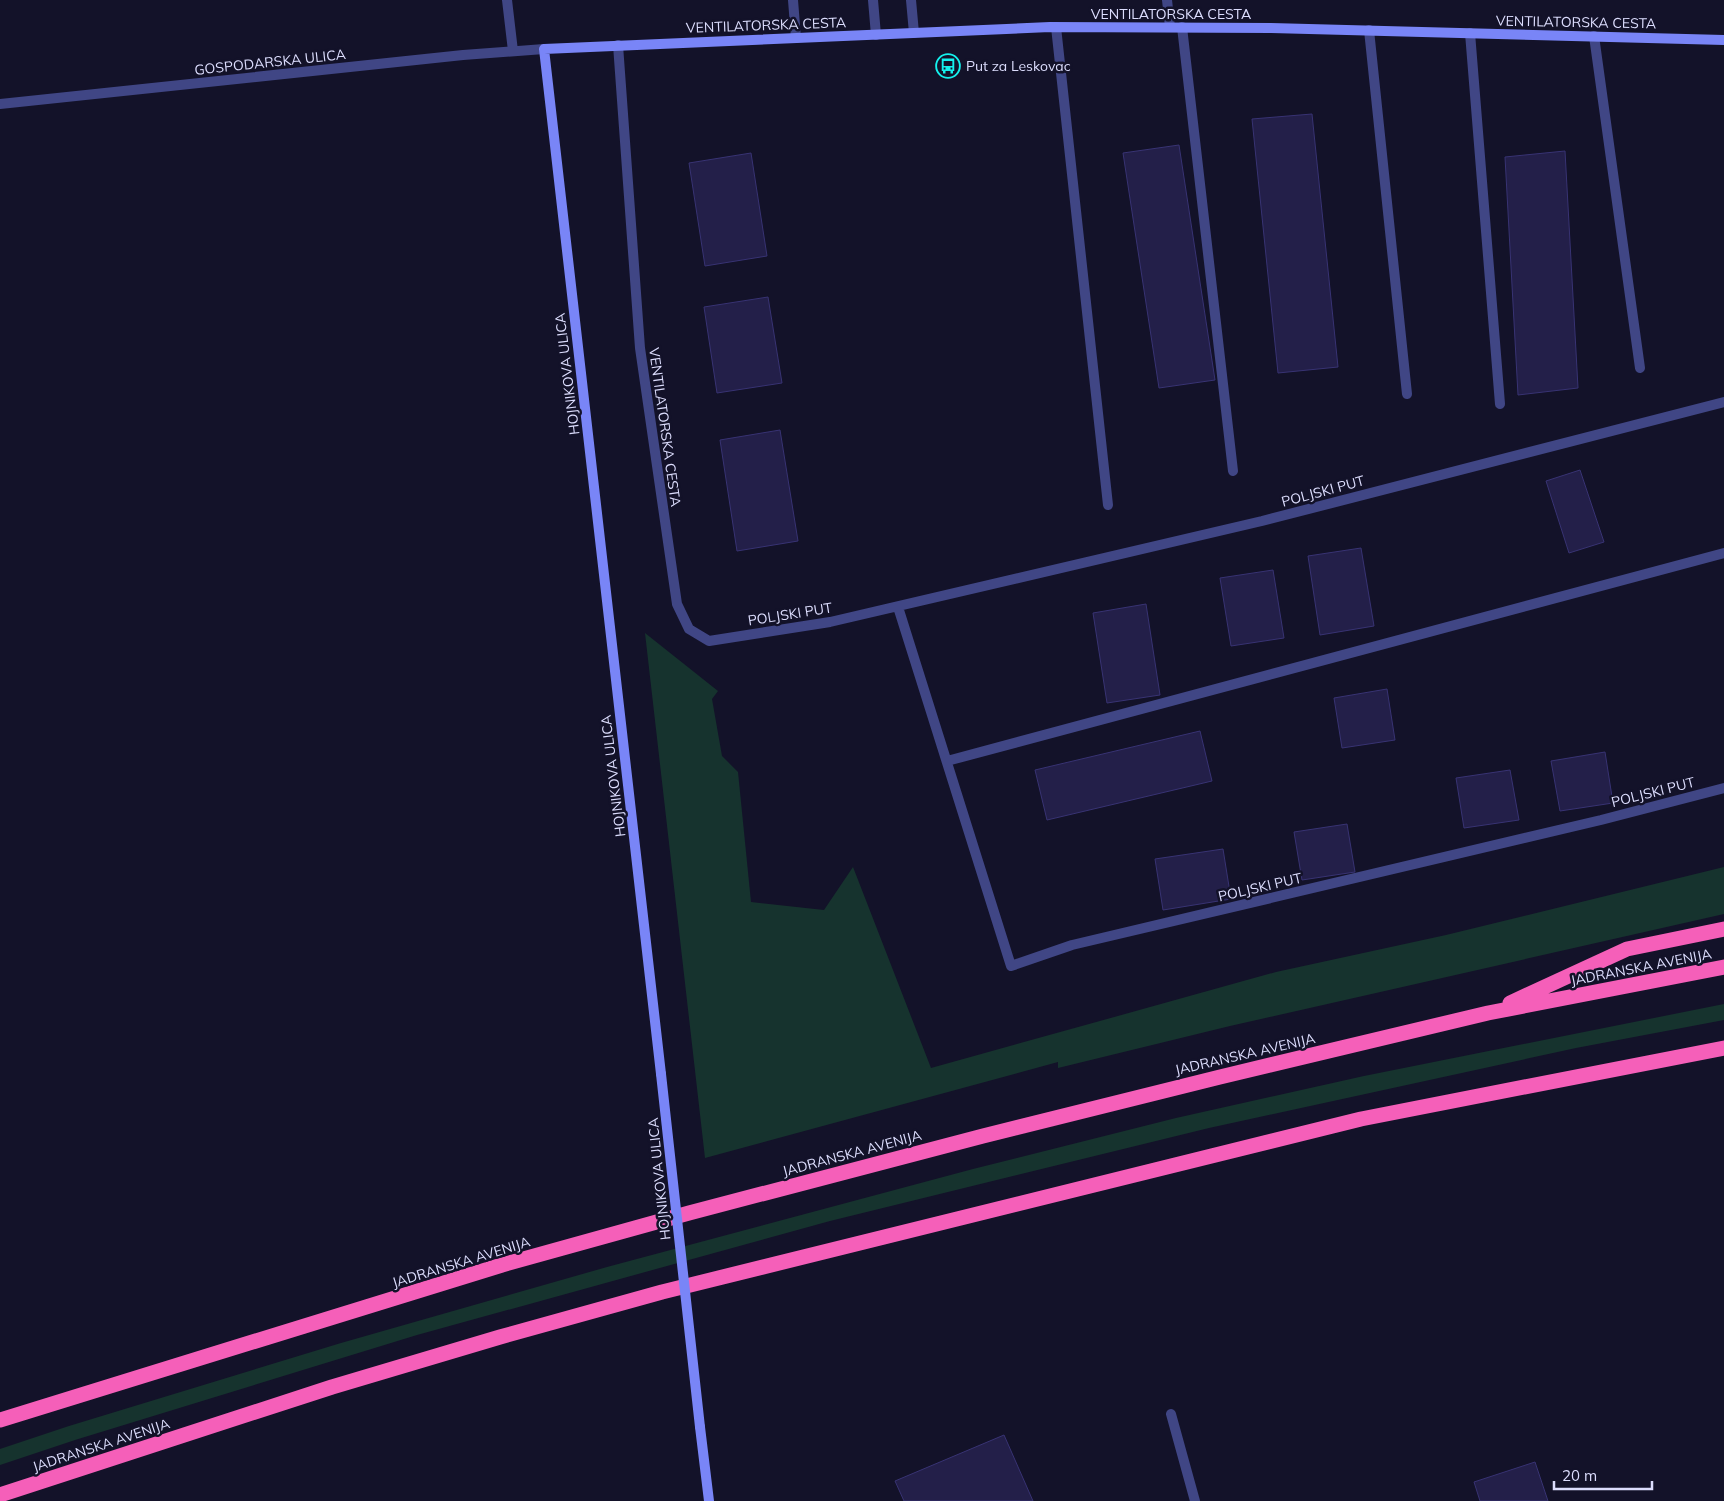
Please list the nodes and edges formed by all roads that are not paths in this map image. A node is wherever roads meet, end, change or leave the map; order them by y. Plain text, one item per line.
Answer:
1 (507, 0) edge
2 (793, 0) edge
3 (873, 0) edge
4 (910, 0) edge
5 (1167, 0) edge
6 (1056, 27) junction
7 (1170, 27) junction
8 (1182, 27) junction
9 (1369, 30) junction
10 (914, 33) junction
11 (1470, 33) junction
12 (876, 35) junction
13 (1594, 36) junction
14 (796, 38) junction
15 (1724, 40) edge
16 (618, 45) junction
17 (544, 49) junction
18 (513, 51) junction
19 (0, 104) edge
20 (1640, 368) dead end
21 (1407, 394) dead end
22 (1724, 402) edge
23 (1500, 404) dead end
24 (1233, 471) dead end
25 (1108, 504) dead end
26 (1724, 553) edge
27 (898, 606) junction
28 (688, 630) joint
29 (947, 762) junction
30 (1724, 788) edge
31 (1724, 929) edge
32 (1724, 967) edge
33 (1488, 1013) junction
34 (1724, 1048) edge
35 (1171, 1414) dead end
36 (0, 1420) edge
37 (0, 1494) edge
38 (708, 1501) edge
39 (1195, 1501) edge

1 - 18 street
2 - 14 street
3 - 12 street
4 - 10 street
5 - 7 street
6 - 7 main road, VENTILATORSKA CESTA
6 - 10 main road, VENTILATORSKA CESTA
6 - 25 street
7 - 8 main road, VENTILATORSKA CESTA
8 - 9 main road, VENTILATORSKA CESTA
8 - 24 street
9 - 11 main road, VENTILATORSKA CESTA
9 - 21 street
10 - 12 main road, VENTILATORSKA CESTA
11 - 13 main road, VENTILATORSKA CESTA
11 - 23 street
12 - 14 main road, VENTILATORSKA CESTA
13 - 15 main road, VENTILATORSKA CESTA
13 - 20 street
14 - 16 main road, VENTILATORSKA CESTA
16 - 17 main road, VENTILATORSKA CESTA
16 - 28 street, VENTILATORSKA CESTA
17 - 18 street, GOSPODARSKA ULICA
17 - 38 main road, HOJNIKOVA ULICA, bridge
18 - 19 street, GOSPODARSKA ULICA
22 - 27 street, POLJSKI PUT
26 - 29 street
27 - 28 street, POLJSKI PUT
27 - 29 street, POLJSKI PUT
29 - 30 street, POLJSKI PUT
31 - 33 highway
32 - 33 highway, JADRANSKA AVENIJA
33 - 36 highway, JADRANSKA AVENIJA
34 - 37 highway, JADRANSKA AVENIJA
35 - 39 street

